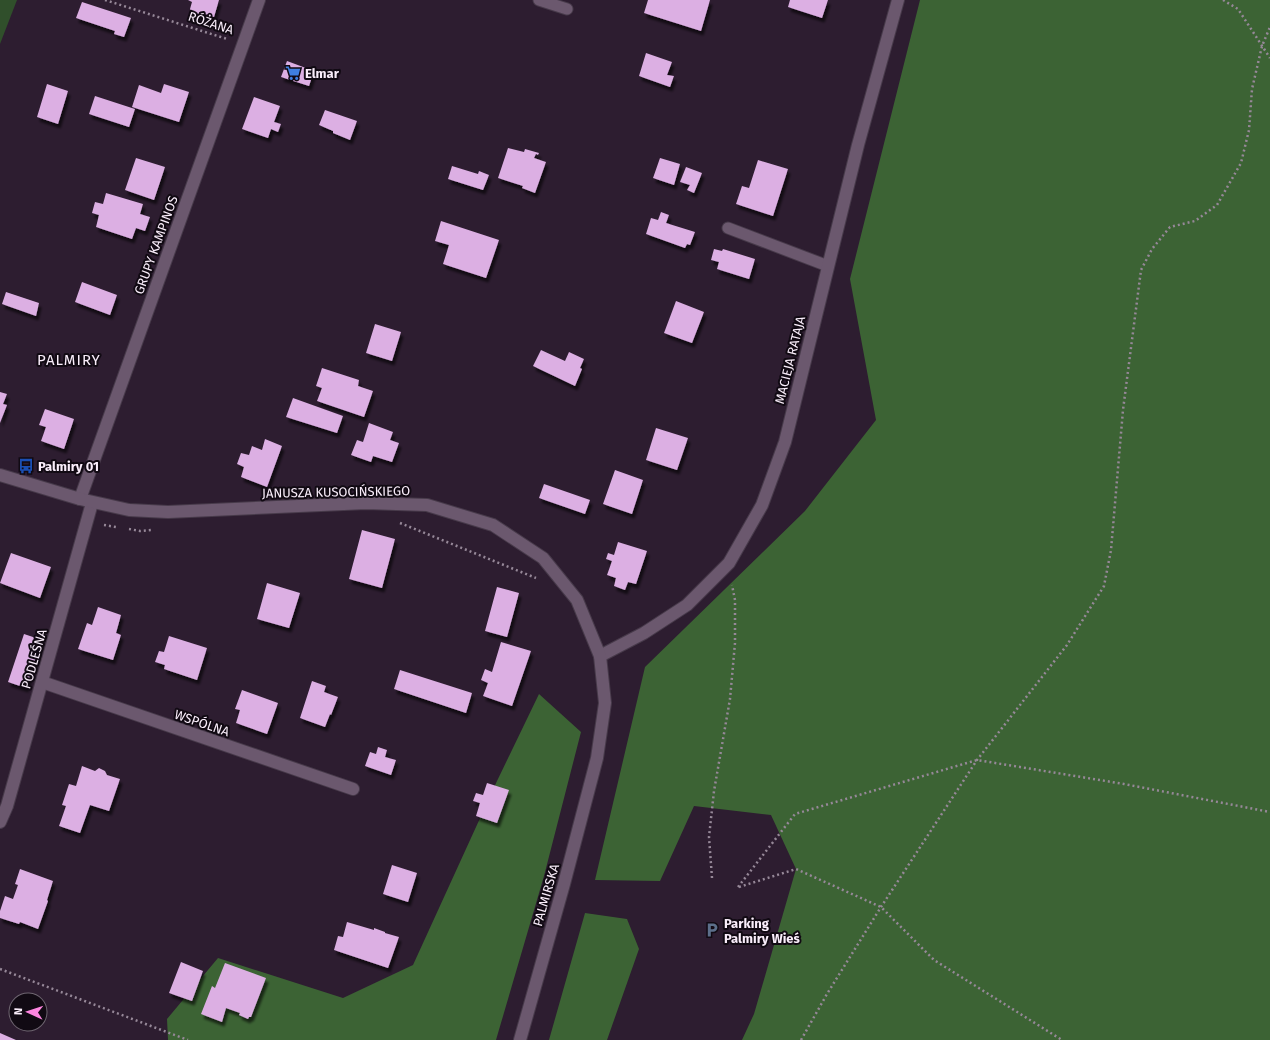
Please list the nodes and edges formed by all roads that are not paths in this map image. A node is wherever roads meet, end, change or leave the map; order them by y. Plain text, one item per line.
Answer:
1 (259, 0) edge
2 (539, 0) edge
3 (898, 0) edge
4 (567, 9) dead end
5 (728, 228) dead end
6 (828, 266) junction
7 (0, 475) edge
8 (86, 501) junction
9 (600, 656) junction
10 (42, 682) junction
11 (597, 758) joint
12 (353, 790) dead end
13 (0, 822) edge
14 (520, 1040) edge

1 - 8 street, GRUPY KAMPINOS
2 - 4 lane
3 - 6 street, MACIEJA RATAJA
5 - 6 lane
6 - 9 street, MACIEJA RATAJA
7 - 8 street, JANUSZA KUSOCIŃSKIEGO
8 - 9 street, JANUSZA KUSOCIŃSKIEGO
8 - 10 street, PODLEŚNA
9 - 11 street, JANUSZA KUSOCIŃSKIEGO
10 - 12 street, WSPÓLNA
10 - 13 street, PODLEŚNA
11 - 14 street, PALMIRSKA

